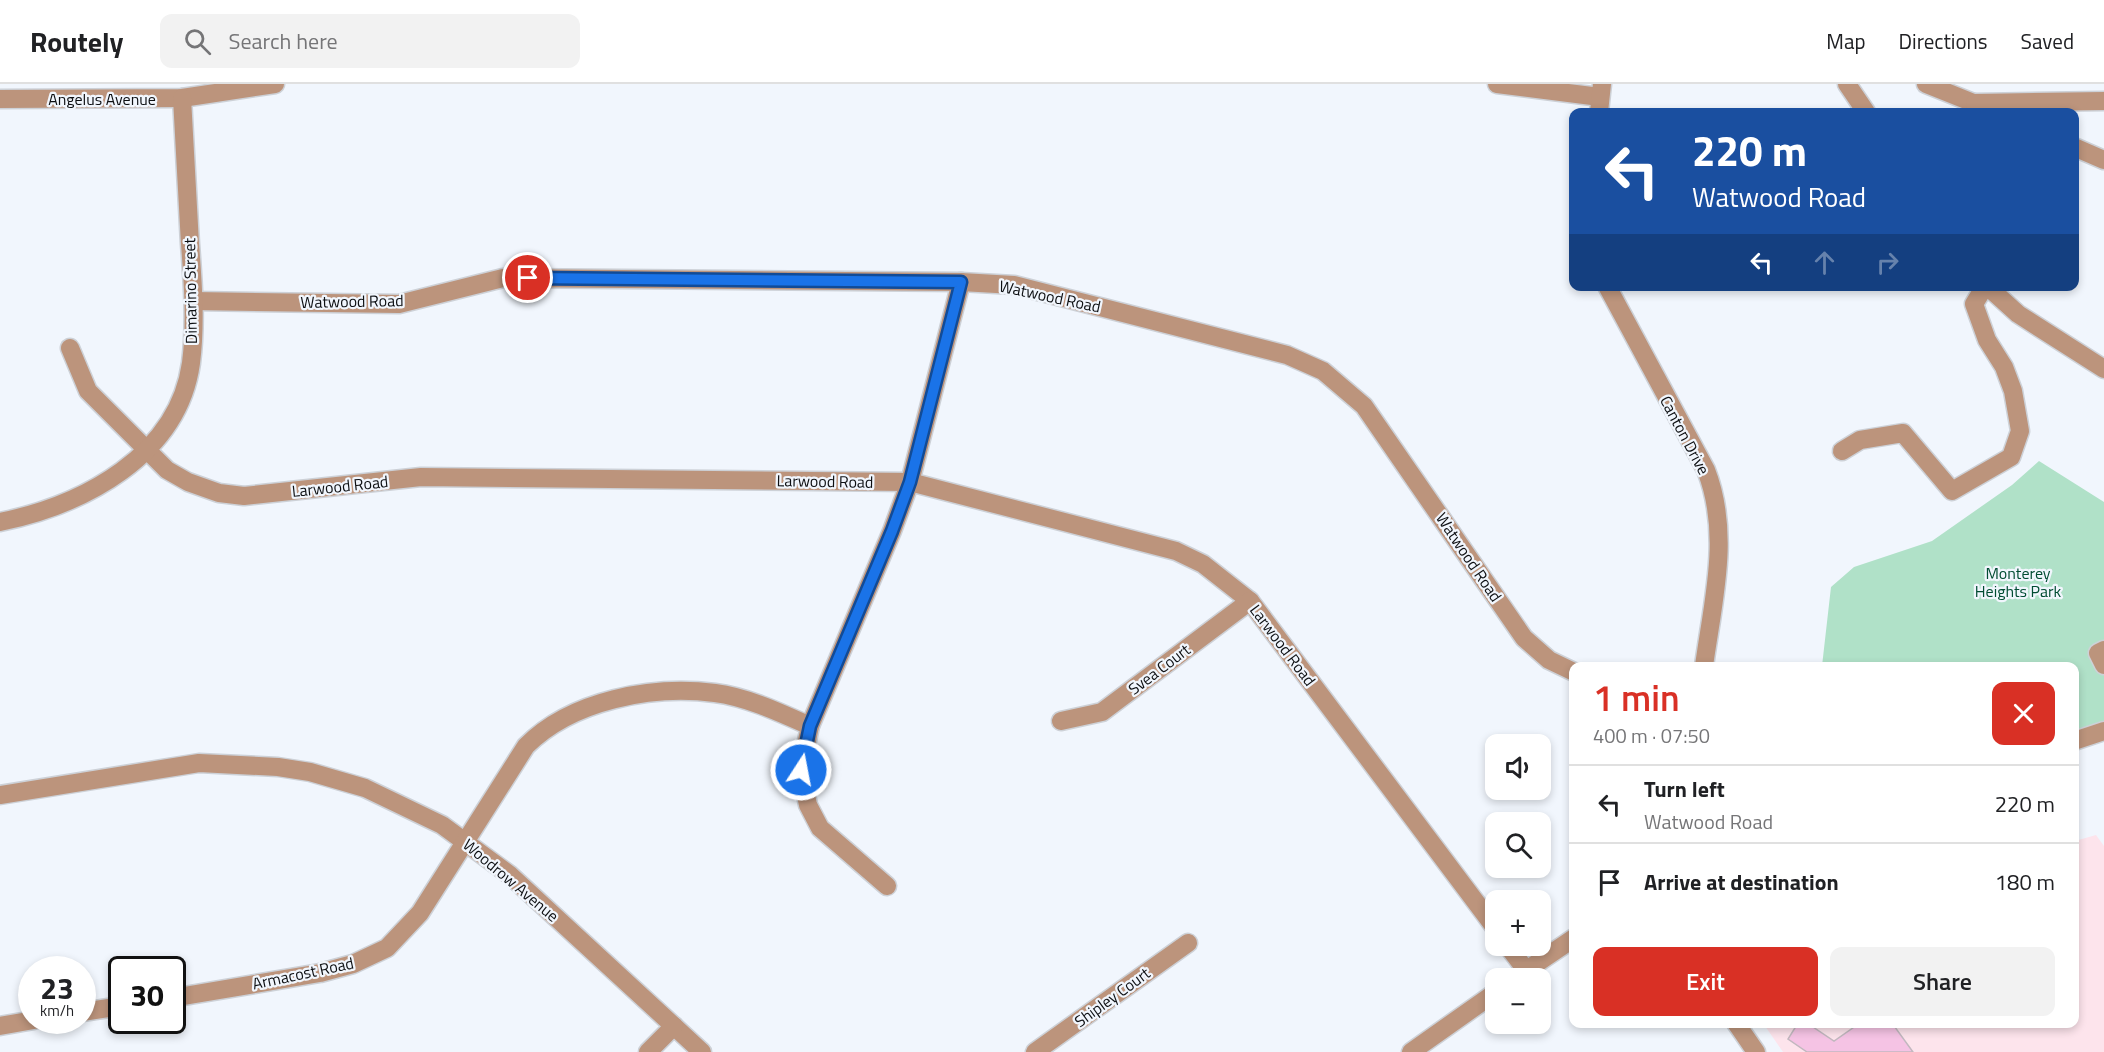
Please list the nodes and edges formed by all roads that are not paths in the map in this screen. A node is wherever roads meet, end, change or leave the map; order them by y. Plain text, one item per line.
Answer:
1 (275, 84) edge
2 (1497, 84) edge
3 (1847, 84) edge
4 (1926, 84) edge
5 (182, 98) junction
6 (1600, 98) edge
7 (0, 99) edge
8 (2104, 101) edge
9 (1975, 103) junction
10 (1863, 108) edge
11 (1987, 108) edge
12 (2079, 149) edge
13 (2104, 160) edge
14 (961, 282) junction
15 (1610, 291) edge
16 (1983, 291) edge
17 (1992, 291) edge
18 (194, 300) junction
19 (70, 348) dead end
20 (2104, 369) edge
21 (1842, 451) dead end
22 (146, 452) junction
23 (910, 482) junction
24 (0, 522) edge
25 (1250, 601) junction
26 (2104, 650) edge
27 (1705, 662) edge
28 (2104, 665) edge
29 (1569, 670) edge
30 (1061, 721) dead end
31 (810, 726) junction
32 (2104, 731) edge
33 (2079, 739) edge
34 (0, 795) edge
35 (466, 841) junction
36 (887, 886) dead end
37 (1485, 914) edge
38 (1569, 941) edge
39 (1188, 943) dead end
40 (1530, 968) edge
41 (186, 996) edge
42 (1485, 1000) edge
43 (18, 1023) edge
44 (0, 1026) edge
45 (674, 1026) junction
46 (1739, 1028) edge
47 (648, 1052) edge
48 (702, 1052) edge
49 (1035, 1052) edge
50 (1411, 1052) edge
51 (1756, 1052) edge

1 - 5 street, Angelus Avenue
2 - 6 street
3 - 10 street
4 - 9 street
5 - 7 street, Angelus Avenue
5 - 18 street, Dimarino Street
8 - 9 street
9 - 11 street
12 - 13 street
14 - 18 street, Watwood Road
14 - 23 street
14 - 29 street, Watwood Road
15 - 27 street, Canton Drive
16 - 21 street
17 - 20 street
18 - 22 street, Dimarino Street
19 - 22 street, Larwood Road
22 - 23 street, Larwood Road
22 - 24 street, Dimarino Street
23 - 25 street, Larwood Road
23 - 31 street
25 - 30 street, Svea Court
25 - 37 street, Larwood Road
26 - 28 street
31 - 35 street, Armacost Road
31 - 36 street
32 - 33 street
34 - 35 street, Woodrow Avenue
35 - 41 street, Armacost Road
35 - 45 street, Woodrow Avenue
38 - 40 street
39 - 49 street, Shipley Court
42 - 50 street
43 - 44 street
45 - 47 street
45 - 48 street, Woodrow Avenue
46 - 51 street

